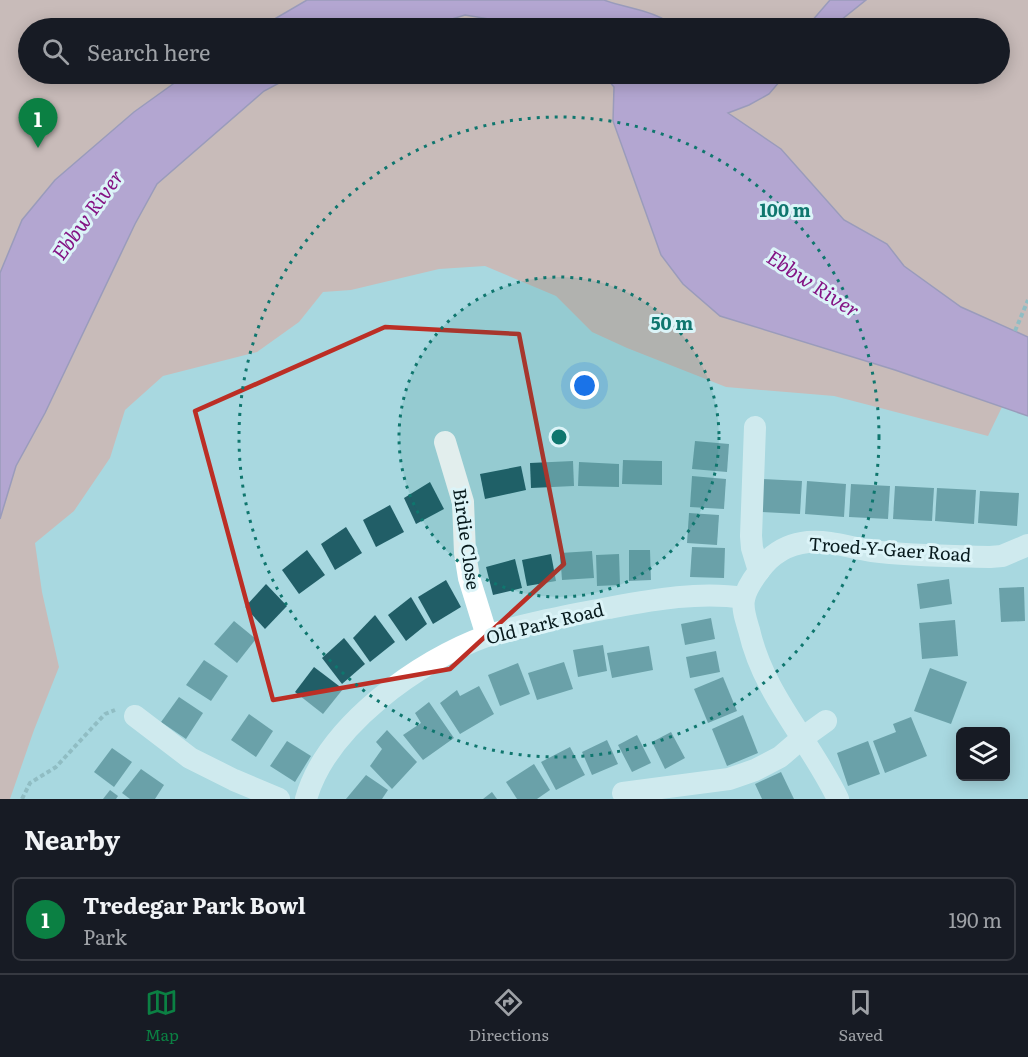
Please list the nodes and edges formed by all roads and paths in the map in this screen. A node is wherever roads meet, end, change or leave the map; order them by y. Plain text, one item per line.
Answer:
1 (1028, 300) edge
2 (1015, 331) dead end
3 (755, 427) dead end
4 (445, 442) dead end
5 (1028, 545) edge
6 (759, 571) junction
7 (744, 598) junction
8 (487, 636) junction
9 (135, 716) joint
10 (826, 721) dead end
11 (801, 739) junction
12 (623, 793) dead end
13 (22, 799) edge
14 (279, 799) edge
15 (306, 799) edge
16 (838, 799) edge

1 - 2 path
3 - 6 street
4 - 8 street, Birdie Close
5 - 6 street, Troed-Y-Gaer Road
6 - 7 street, Troed-Y-Gaer Road
7 - 8 street, Old Park Road
7 - 11 street
8 - 15 street, Old Park Road
9 - 13 path
9 - 14 street
10 - 11 street
11 - 12 street
11 - 16 street

